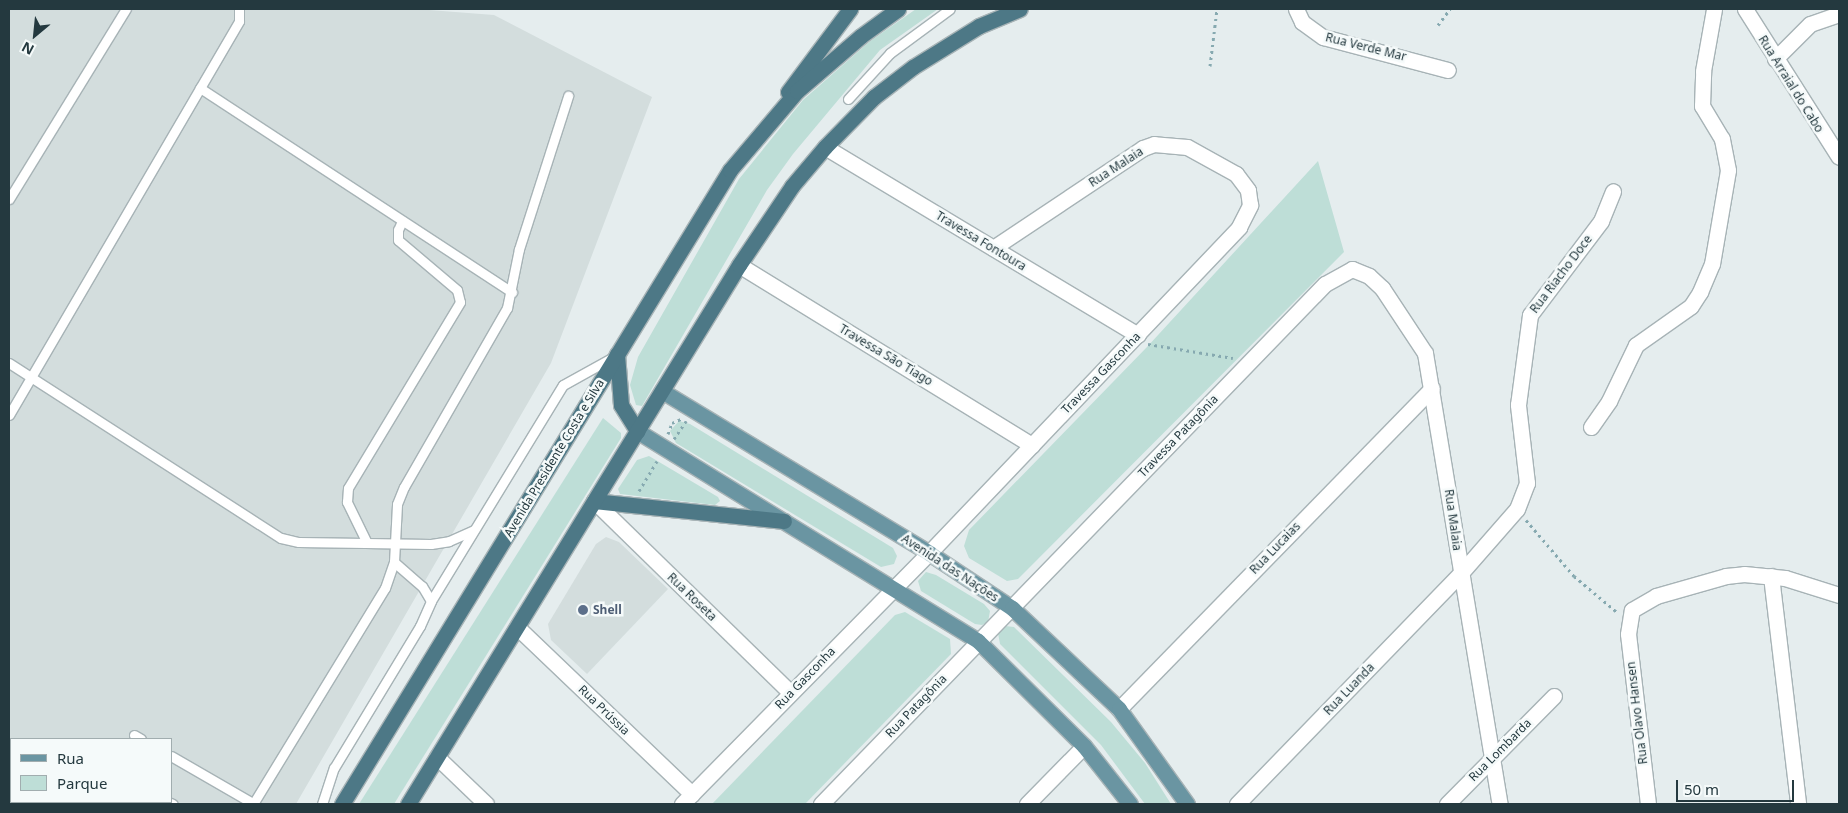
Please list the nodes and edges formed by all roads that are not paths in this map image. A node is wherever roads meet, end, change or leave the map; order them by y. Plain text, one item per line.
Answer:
1 (126, 9) edge
2 (239, 9) edge
3 (850, 9) edge
4 (898, 9) edge
5 (950, 9) edge
6 (1020, 9) edge
7 (1296, 9) edge
8 (1714, 9) edge
9 (1745, 9) edge
10 (1839, 14) edge
11 (1775, 59) junction
12 (1448, 70) dead end
13 (200, 88) junction
14 (568, 96) dead end
15 (848, 100) dead end
16 (772, 117) junction
17 (825, 147) junction
18 (1839, 157) edge
19 (1245, 182) joint
20 (1613, 191) dead end
21 (9, 199) edge
22 (402, 221) junction
23 (993, 248) junction
24 (739, 265) junction
25 (1348, 269) joint
26 (512, 292) junction
27 (1138, 334) junction
28 (617, 354) junction
29 (9, 363) edge
30 (30, 377) junction
31 (1432, 388) junction
32 (662, 391) junction
33 (9, 415) edge
34 (1591, 427) dead end
35 (637, 431) junction
36 (1032, 445) junction
37 (594, 501) junction
38 (1518, 509) joint
39 (784, 522) junction
40 (474, 530) junction
41 (367, 543) junction
42 (396, 544) junction
43 (929, 553) junction
44 (394, 562) junction
45 (1460, 574) junction
46 (1771, 576) junction
47 (892, 588) junction
48 (1839, 595) edge
49 (431, 601) junction
50 (1012, 608) junction
51 (517, 627) junction
52 (978, 641) junction
53 (790, 692) junction
54 (1554, 696) dead end
55 (1119, 709) junction
56 (1084, 746) junction
57 (172, 757) edge
58 (437, 758) junction
59 (1492, 759) junction
60 (687, 799) edge
61 (253, 804) edge
62 (322, 804) edge
63 (342, 804) edge
64 (408, 804) edge
65 (486, 804) edge
66 (822, 804) edge
67 (1027, 804) edge
68 (1130, 804) edge
69 (1187, 804) edge
70 (1237, 804) edge
71 (1447, 804) edge
72 (1500, 804) edge
73 (1648, 804) edge
74 (1798, 804) edge

1 - 21 lane
2 - 13 lane
3 - 16 highway
4 - 16 highway
5 - 15 lane
6 - 17 highway
7 - 12 street, Rua Verde Mar
8 - 34 street
9 - 11 street, Rua Arraial do Cabo
10 - 11 street
11 - 18 street, Rua Arraial do Cabo
13 - 22 lane
13 - 30 lane
14 - 26 lane
16 - 28 highway, Avenida Presidente Costa e Silva
17 - 23 street, Travessa Fontoura
17 - 24 highway
19 - 23 street, Rua Malaia
19 - 27 street, Travessa Gasconha
20 - 38 street, Rua Riacho Doce
22 - 26 lane
22 - 41 lane
23 - 27 street, Travessa Fontoura
24 - 32 highway
24 - 36 street, Travessa São Tiago
25 - 31 street, Rua Malaia
25 - 50 street, Travessa Patagônia
26 - 42 lane
27 - 36 street, Travessa Gasconha
28 - 35 highway
28 - 40 lane
28 - 63 highway, Avenida Presidente Costa e Silva
29 - 30 lane
30 - 33 lane
30 - 41 lane
31 - 45 street, Rua Malaia
31 - 55 street, Rua Lucaias
32 - 35 highway
32 - 43 main road, Avenida das Nações
35 - 37 highway
35 - 39 main road
36 - 43 street, Travessa Gasconha
37 - 39 highway
37 - 51 highway
37 - 53 street, Rua Roseta
38 - 45 street, Rua Luanda
39 - 47 main road
40 - 42 lane
40 - 49 lane
41 - 42 lane
42 - 44 lane
43 - 47 street, Rua Gasconha
43 - 50 main road, Avenida das Nações
44 - 49 lane
44 - 61 lane
45 - 59 street, Rua Malaia
45 - 70 street, Rua Luanda
46 - 48 street
46 - 73 street, Rua Olavo Hansen
46 - 74 street
47 - 52 main road
47 - 53 street, Rua Gasconha
49 - 62 lane
50 - 52 street, Rua Patagônia
50 - 55 main road, Avenida das Nações
51 - 58 highway
51 - 60 street, Rua Prússia
52 - 56 main road
52 - 66 street, Rua Patagônia
53 - 60 street, Rua Gasconha
54 - 59 street, Rua Lombarda
55 - 69 main road, Avenida das Nações
56 - 67 street
56 - 68 main road
57 - 61 lane
58 - 64 highway
58 - 65 street
59 - 71 street, Rua Lombarda
59 - 72 street, Rua Malaia

